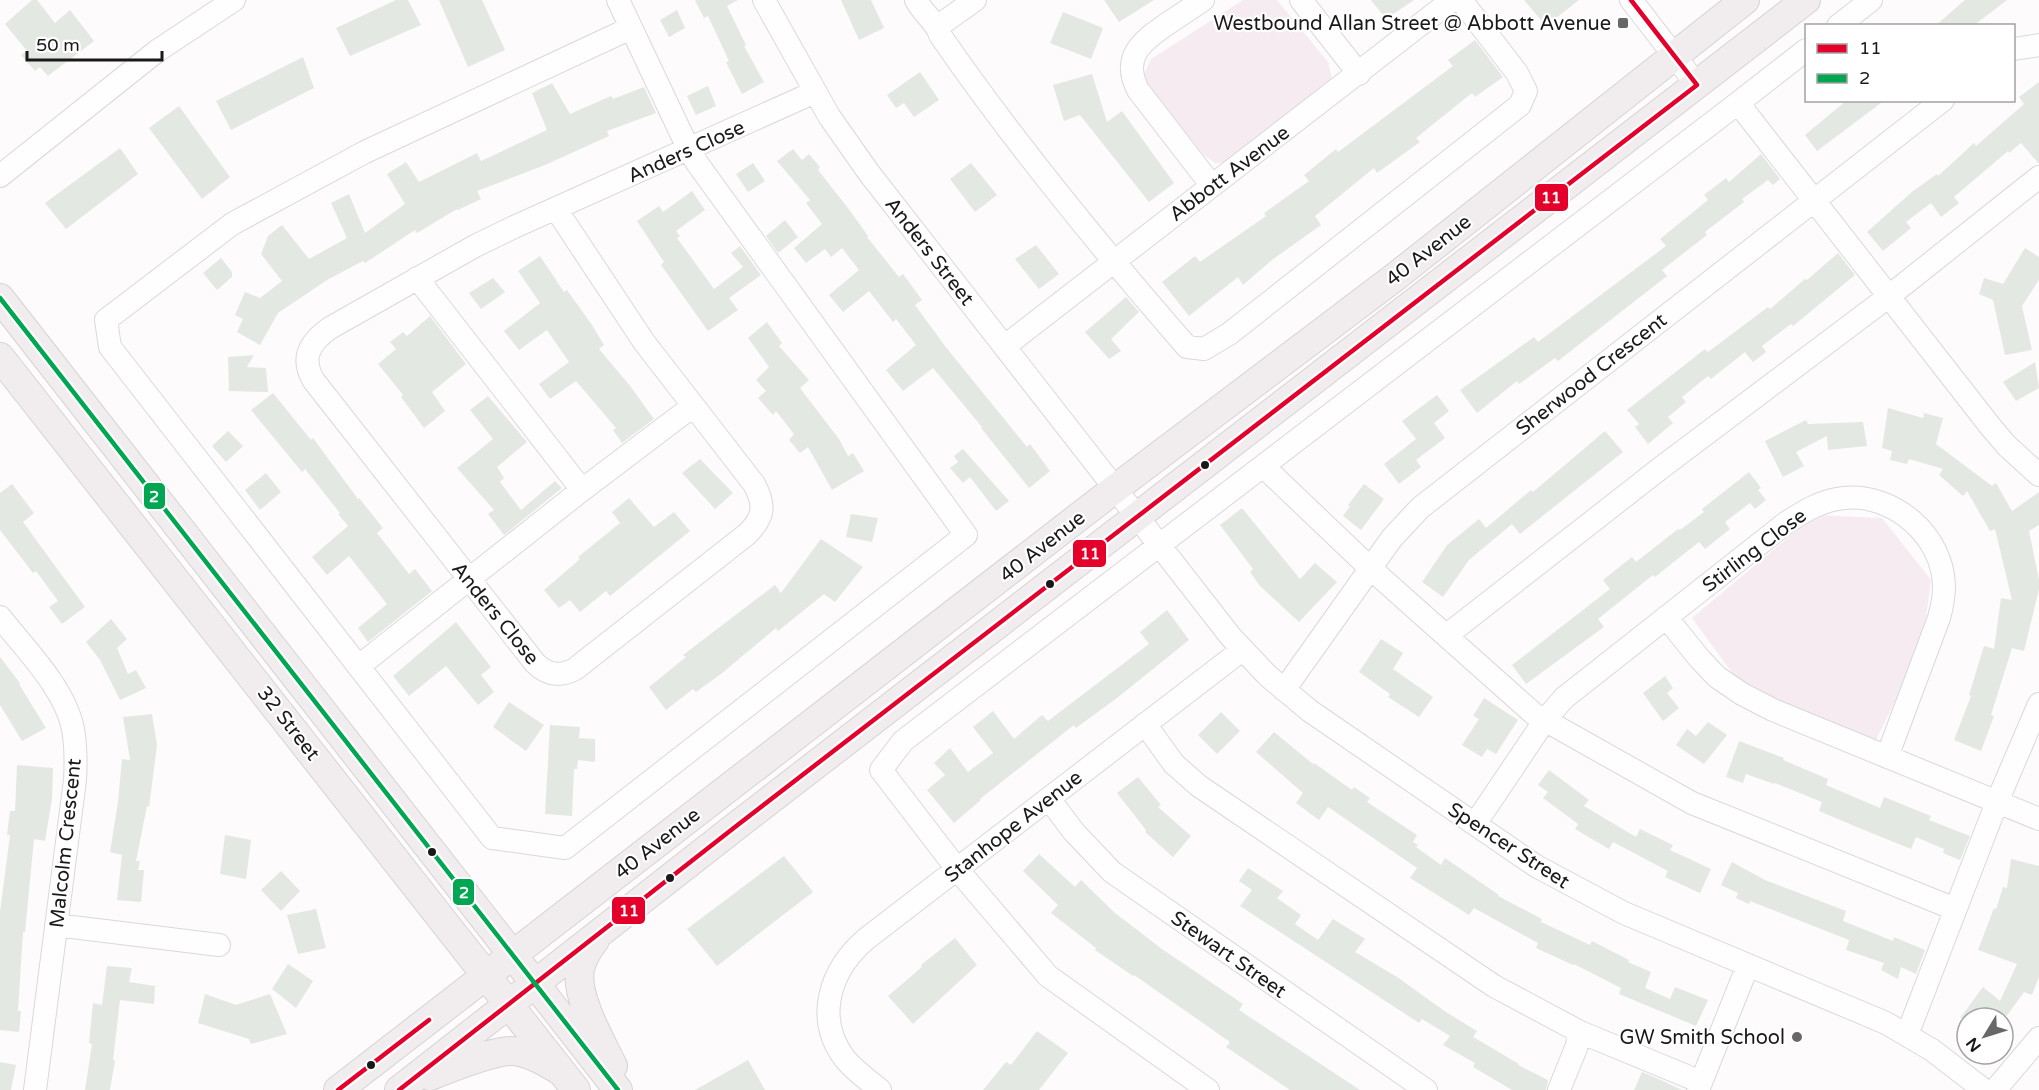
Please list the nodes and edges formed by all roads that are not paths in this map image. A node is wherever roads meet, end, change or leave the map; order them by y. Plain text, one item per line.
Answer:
1 (234, 0) edge
2 (618, 0) edge
3 (764, 0) edge
4 (916, 0) edge
5 (975, 0) edge
6 (1203, 0) edge
7 (1301, 0) edge
8 (1452, 0) edge
9 (1461, 0) edge
10 (1631, 0) edge
11 (1745, 0) edge
12 (1806, 0) edge
13 (1871, 0) edge
14 (1841, 24) edge
15 (938, 27) junction
16 (631, 28) junction
17 (2039, 45) edge
18 (2015, 48) edge
19 (1805, 51) edge
20 (1674, 55) junction
21 (1359, 74) junction
22 (1697, 85) junction
23 (815, 92) junction
24 (1940, 102) edge
25 (1738, 103) junction
26 (689, 150) junction
27 (0, 176) edge
28 (2039, 177) edge
29 (1212, 186) junction
30 (1814, 201) junction
31 (556, 209) junction
32 (1113, 261) junction
33 (417, 278) junction
34 (1888, 297) junction
35 (0, 298) edge
36 (1005, 346) junction
37 (0, 357) edge
38 (693, 406) junction
39 (1264, 467) junction
40 (2039, 475) edge
41 (1116, 488) junction
42 (582, 490) junction
43 (1139, 516) junction
44 (1161, 544) junction
45 (1370, 568) junction
46 (470, 580) junction
47 (1666, 617) junction
48 (0, 618) edge
49 (1447, 635) junction
50 (1242, 650) junction
51 (359, 666) junction
52 (1284, 690) junction
53 (2039, 704) edge
54 (1545, 720) junction
55 (1145, 724) junction
56 (1887, 757) junction
57 (1049, 799) junction
58 (1997, 802) junction
59 (2039, 819) edge
60 (1474, 824) junction
61 (957, 869) junction
62 (1955, 909) junction
63 (56, 925) junction
64 (600, 934) junction
65 (219, 945) dead end
66 (513, 955) junction
67 (1748, 965) junction
68 (487, 975) junction
69 (535, 984) junction
70 (509, 1003) junction
71 (1580, 1032) junction
72 (1907, 1035) junction
73 (2039, 1038) edge
74 (570, 1081) edge
75 (1699, 1086) edge
76 (35, 1090) edge
77 (338, 1090) edge
78 (399, 1090) edge
79 (404, 1090) edge
80 (618, 1090) edge
81 (623, 1090) edge
82 (880, 1090) edge
83 (1208, 1090) edge
84 (1426, 1090) edge
85 (1559, 1090) edge
86 (1984, 1090) edge
87 (1995, 1090) edge

1 - 27 street
2 - 16 street
3 - 23 street, Anders Street
4 - 15 street
5 - 15 street
6 - 29 street
7 - 21 street
8 - 21 street, Abbott Avenue
9 - 32 street
10 - 20 street
11 - 20 main road, 40 Avenue
12 - 22 main road, 40 Avenue
13 - 14 street
15 - 32 street
16 - 26 street
16 - 51 street
17 - 18 street
19 - 25 street
20 - 22 street
20 - 41 main road, 40 Avenue
21 - 29 street, Abbott Avenue
22 - 43 main road, 40 Avenue
23 - 26 street, Anders Close
23 - 36 street, Anders Street
24 - 30 street, Sherwood Crescent
25 - 30 street
25 - 39 street
26 - 31 street, Anders Close
26 - 51 street
28 - 34 street
29 - 32 street, Abbott Avenue
30 - 34 street
30 - 45 street, Sherwood Crescent
31 - 33 street, Anders Close
31 - 38 street, Anders Close
32 - 36 street, Abbott Avenue
33 - 42 street
33 - 46 street, Anders Close
34 - 40 street
34 - 49 street
35 - 66 main road, 32 Street
36 - 41 street, Anders Street
37 - 68 main road, 32 Street
38 - 42 street
38 - 46 street, Anders Close
39 - 44 street
39 - 45 street
41 - 43 street, Spencer Street
41 - 66 main road, 40 Avenue
42 - 46 street
43 - 44 street, Spencer Street
43 - 64 main road, 40 Avenue
44 - 50 street, Spencer Street
44 - 61 street
45 - 49 street
45 - 52 street, Sherwood Crescent
46 - 51 street
47 - 54 street, Stirling Close
47 - 56 street
47 - 56 street, Stirling Close
48 - 63 street, Malcolm Crescent
49 - 54 street
50 - 52 street, Spencer Street
50 - 55 street, Stanhope Avenue
52 - 60 street, Spencer Street
53 - 58 street
54 - 60 street, Stirling Close
54 - 62 street
55 - 57 street, Stanhope Avenue
55 - 71 street
56 - 58 street
57 - 61 street, Stanhope Avenue
57 - 84 street, Stewart Street
58 - 59 street
58 - 62 street
60 - 67 street, Spencer Street
61 - 82 street, Stanhope Avenue
61 - 83 street
62 - 72 street
63 - 65 street
63 - 76 street, Malcolm Crescent
64 - 69 main road, 40 Avenue
64 - 81 main road
66 - 68 main road, 40 Avenue
66 - 69 main road, 32 Street
67 - 72 street, Spencer Street
67 - 75 street
68 - 70 main road, 32 Street
68 - 77 main road, 40 Avenue
69 - 70 main road, 40 Avenue
69 - 80 main road, 32 Street
70 - 74 main road, 32 Street
70 - 78 main road, 40 Avenue
71 - 75 street
71 - 85 street
72 - 86 street, Spencer Street
73 - 87 street
74 - 79 main road

